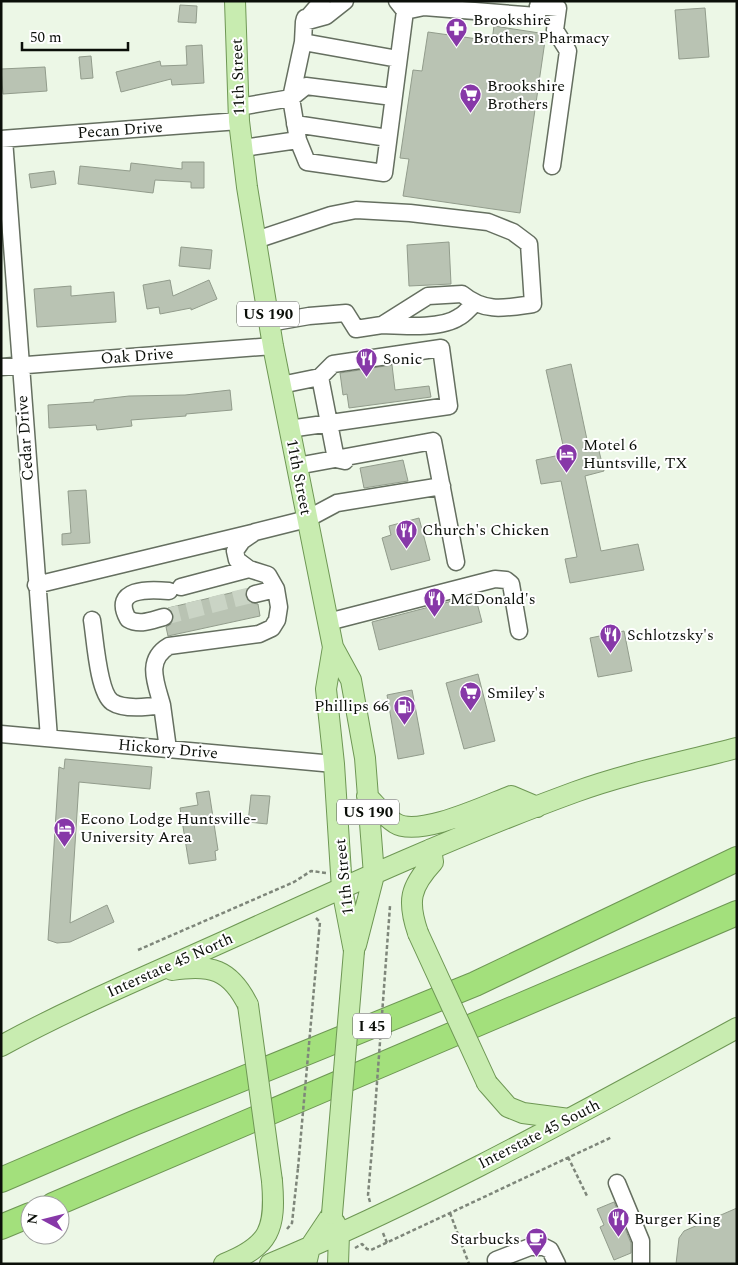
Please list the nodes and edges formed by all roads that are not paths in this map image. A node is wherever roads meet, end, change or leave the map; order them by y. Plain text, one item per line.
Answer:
1 (235, 1) edge
2 (306, 1) edge
3 (322, 1) edge
4 (345, 1) edge
5 (538, 4) edge
6 (401, 6) edge
7 (304, 22) junction
8 (303, 42) junction
9 (398, 59) junction
10 (393, 97) junction
11 (291, 98) junction
12 (239, 114) junction
13 (296, 132) junction
14 (388, 138) junction
15 (3, 139) edge
16 (242, 148) junction
17 (552, 166) dead end
18 (256, 240) junction
19 (474, 304) junction
20 (269, 323) junction
21 (382, 325) junction
22 (273, 346) junction
23 (20, 365) junction
24 (1, 367) edge
25 (320, 377) junction
26 (281, 385) junction
27 (328, 423) junction
28 (289, 429) junction
29 (336, 459) junction
30 (297, 466) junction
31 (442, 486) junction
32 (307, 519) junction
33 (255, 532) junction
34 (456, 562) dead end
35 (249, 569) junction
36 (36, 584) junction
37 (276, 589) junction
38 (256, 594) tunnel mouth
39 (164, 617) tunnel mouth
40 (92, 620) dead end
41 (328, 622) junction
42 (520, 631) dead end
43 (333, 646) junction
44 (162, 705) junction
45 (358, 720) junction
46 (1, 734) edge
47 (49, 738) junction
48 (737, 748) edge
49 (168, 749) junction
50 (334, 764) junction
51 (367, 796) junction
52 (537, 807) junction
53 (431, 849) junction
54 (737, 858) edge
55 (374, 875) junction
56 (342, 889) junction
57 (737, 913) edge
58 (354, 951) junction
59 (157, 972) junction
60 (737, 1028) edge
61 (1, 1046) edge
62 (568, 1119) junction
63 (134, 1123) junction
64 (1, 1173) edge
65 (1, 1180) edge
66 (617, 1183) dead end
67 (70, 1198) edge
68 (332, 1214) junction
69 (20, 1219) edge
70 (1, 1227) edge
71 (339, 1234) junction
72 (308, 1255) edge
73 (339, 1259) edge
74 (496, 1260) dead end
75 (224, 1264) edge
76 (270, 1264) edge
77 (557, 1264) edge
78 (641, 1264) edge

1 - 12 main road, 11th Street / US 190
2 - 7 street
3 - 7 street
4 - 7 street
5 - 6 street
5 - 17 street
6 - 9 street
7 - 8 street
8 - 9 street
8 - 11 street
9 - 10 street
10 - 11 street, Pecan Drive
10 - 14 street
11 - 12 street, Pecan Drive
11 - 13 street
12 - 15 street, Pecan Drive
12 - 16 main road, 11th Street / US 190
13 - 14 street
13 - 14 street
13 - 16 street
15 - 23 street, Cedar Drive
16 - 18 main road, 11th Street / US 190
18 - 19 street
18 - 20 main road, 11th Street / US 190
19 - 21 street
19 - 21 street
20 - 21 street
20 - 22 main road, 11th Street / US 190
22 - 23 street, Oak Drive
22 - 26 main road, 11th Street / US 190
23 - 24 street, Oak Drive
23 - 36 street, Cedar Drive
25 - 26 street
25 - 27 street
25 - 27 street
26 - 28 main road, 11th Street / US 190
27 - 28 street
27 - 29 street
28 - 30 main road, 11th Street / US 190
29 - 30 street
29 - 31 street
30 - 32 main road, 11th Street / US 190
31 - 32 street
31 - 34 street
32 - 33 street
32 - 41 main road, 11th Street / US 190
33 - 35 street
33 - 36 street
35 - 37 street
35 - 39 street
36 - 47 street, Cedar Drive
37 - 38 street
37 - 44 street
40 - 44 street
41 - 42 street
41 - 43 main road, 11th Street / US 190
43 - 45 main road, 11th Street / US 190
43 - 45 main road
43 - 50 main road, 11th Street / US 190
44 - 49 street
45 - 51 main road, 11th Street / US 190
46 - 47 street, Hickory Drive
47 - 49 street, Hickory Drive
48 - 52 main road
49 - 50 street, Hickory Drive
50 - 56 main road, 11th Street / US 190
51 - 52 main road
51 - 55 main road, 11th Street / US 190
52 - 53 main road
53 - 55 main road
53 - 62 main road, bridge
54 - 63 highway, I 45
55 - 56 main road
55 - 58 main road, 11th Street / US 190
56 - 58 main road, 11th Street
56 - 59 main road, Interstate 45 North
57 - 67 highway, I 45
58 - 68 main road, 11th Street / US 190, bridge
59 - 61 main road, Interstate 45 North
59 - 75 main road, bridge
60 - 62 main road, Interstate 45 South
62 - 71 main road, Interstate 45 South
63 - 64 highway
63 - 65 highway, I 45
66 - 78 street
68 - 71 main road, 11th Street / US 190
68 - 72 main road
69 - 70 highway
71 - 72 main road
71 - 73 main road, 11th Street
72 - 76 main road
74 - 77 street

